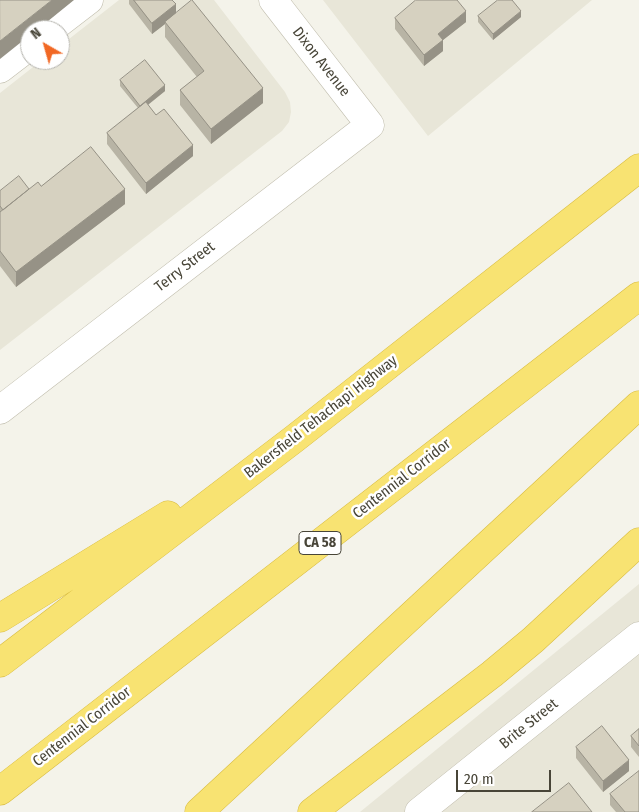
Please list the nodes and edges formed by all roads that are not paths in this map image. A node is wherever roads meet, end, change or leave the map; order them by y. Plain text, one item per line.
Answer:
1 (89, 0) edge
2 (273, 0) edge
3 (63, 20) edge
4 (20, 54) edge
5 (0, 69) edge
6 (370, 125) joint
7 (639, 168) edge
8 (639, 296) edge
9 (639, 404) edge
10 (0, 410) edge
11 (294, 440) junction
12 (639, 542) edge
13 (0, 618) edge
14 (639, 636) edge
15 (0, 663) edge
16 (0, 791) edge
17 (199, 812) edge
18 (312, 812) edge
19 (419, 812) edge

1 - 3 street
2 - 6 street, Dixon Avenue
4 - 5 street
6 - 10 street, Terry Street
7 - 11 highway, Bakersfield Tehachapi Highway
8 - 16 highway, Centennial Corridor / CA 58
9 - 17 highway
11 - 13 highway
11 - 15 highway, Bakersfield Tehachapi Highway
12 - 18 highway
14 - 19 street, Brite Street

